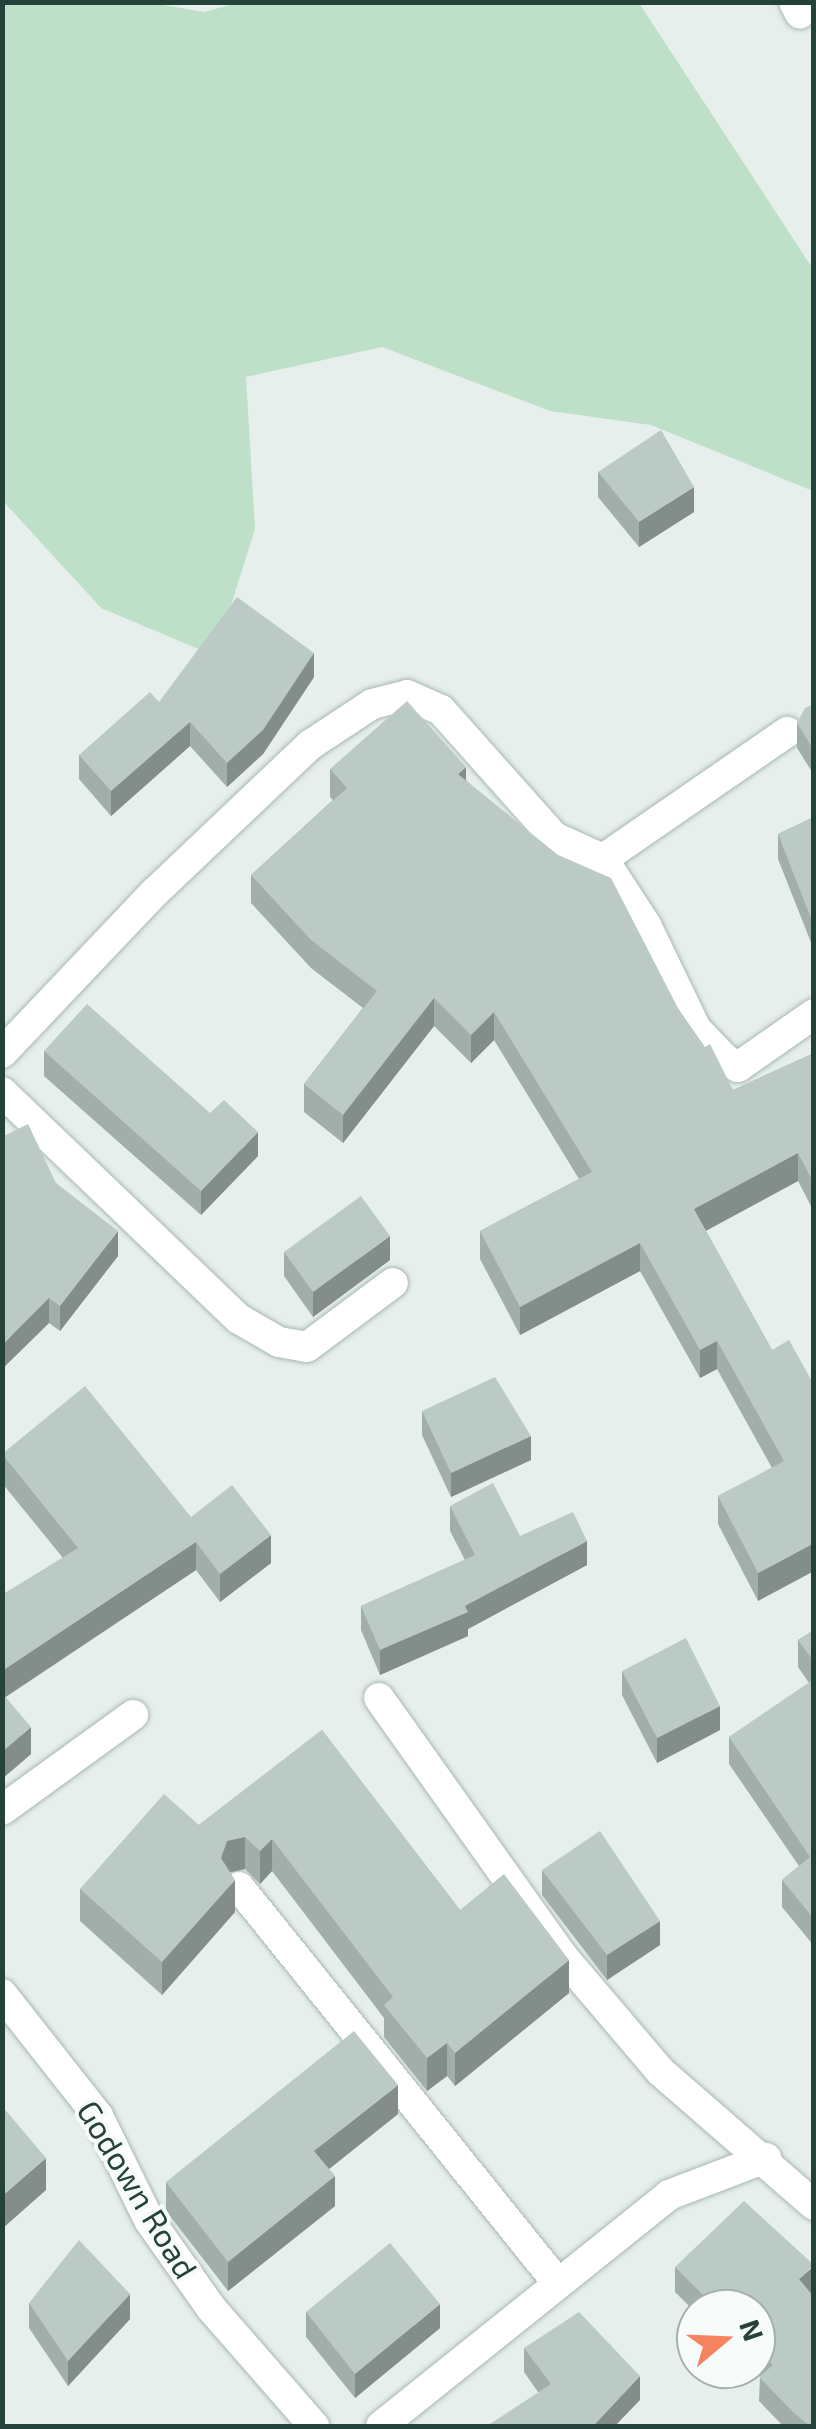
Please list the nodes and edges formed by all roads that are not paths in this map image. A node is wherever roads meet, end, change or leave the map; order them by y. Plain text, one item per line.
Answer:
1 (787, 732) dead end
2 (603, 860) junction
3 (814, 1014) edge
4 (2, 1053) edge
5 (2, 1092) edge
6 (393, 1283) dead end
7 (380, 1698) dead end
8 (133, 1715) dead end
9 (2, 1810) edge
10 (239, 1886) dead end
11 (2, 1994) edge
12 (766, 2158) junction
13 (814, 2206) edge
14 (556, 2281) junction
15 (314, 2426) edge
16 (382, 2426) edge

1 - 2 street
2 - 3 street
2 - 4 street
5 - 6 street
7 - 12 street
8 - 9 street
10 - 14 street
11 - 15 street, Godown Road
12 - 13 street
12 - 14 street
14 - 16 street

